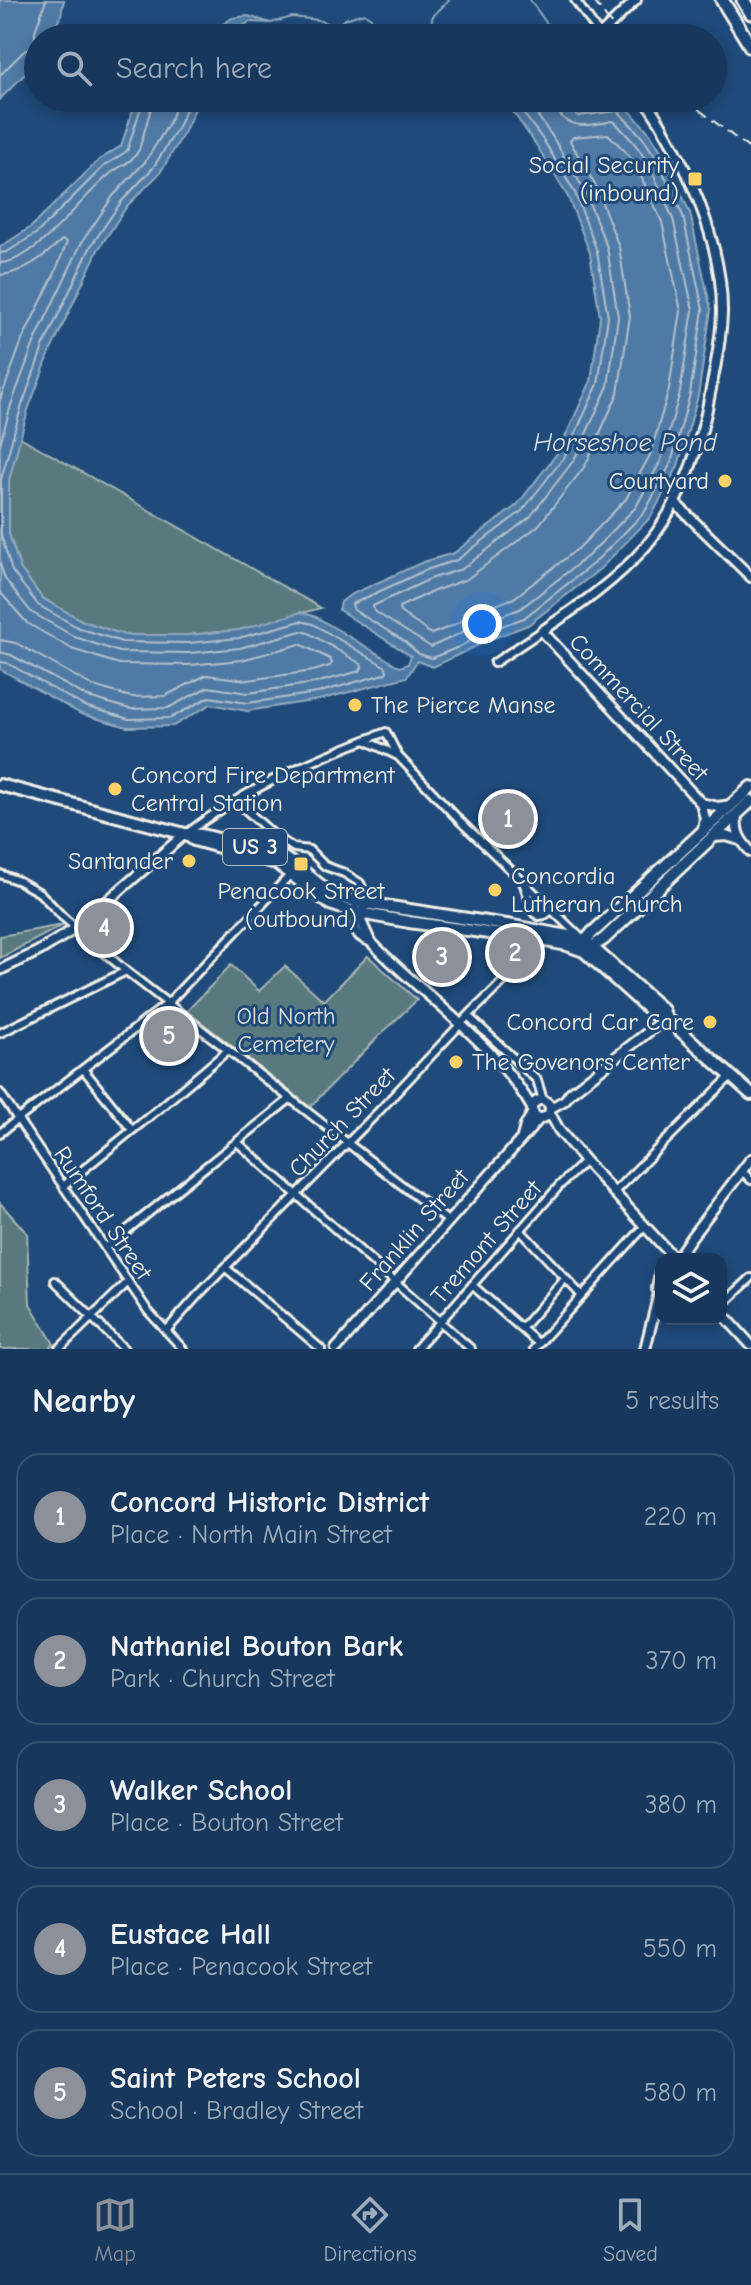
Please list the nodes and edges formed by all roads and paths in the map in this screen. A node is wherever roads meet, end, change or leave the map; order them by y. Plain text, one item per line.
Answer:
1 (575, 0) edge
2 (636, 0) edge
3 (722, 0) edge
4 (743, 0) edge
5 (751, 13) edge
6 (592, 24) edge
7 (613, 24) edge
8 (751, 47) edge
9 (653, 112) edge
10 (675, 503) junction
11 (751, 577) edge
12 (542, 631) junction
13 (494, 663) dead end
14 (365, 740) junction
15 (398, 756) junction
16 (0, 785) edge
17 (751, 787) edge
18 (236, 801) junction
19 (751, 801) edge
20 (701, 803) junction
21 (751, 808) edge
22 (734, 809) junction
23 (185, 834) junction
24 (707, 834) junction
25 (740, 840) junction
26 (751, 852) edge
27 (0, 874) edge
28 (291, 874) junction
29 (523, 881) junction
30 (549, 906) junction
31 (360, 908) junction
32 (76, 928) junction
33 (546, 941) junction
34 (587, 947) junction
35 (0, 970) edge
36 (126, 971) junction
37 (167, 1004) junction
38 (468, 1016) junction
39 (666, 1018) junction
40 (460, 1026) junction
41 (0, 1033) edge
42 (227, 1051) junction
43 (84, 1070) junction
44 (731, 1076) junction
45 (0, 1093) edge
46 (751, 1094) edge
47 (291, 1098) junction
48 (542, 1109) junction
49 (18, 1120) junction
50 (132, 1130) junction
51 (0, 1133) edge
52 (237, 1142) junction
53 (348, 1143) junction
54 (751, 1159) edge
55 (585, 1161) junction
56 (742, 1171) junction
57 (751, 1180) edge
58 (63, 1186) junction
59 (613, 1193) junction
60 (296, 1195) junction
61 (448, 1221) junction
62 (644, 1227) junction
63 (520, 1230) junction
64 (105, 1248) junction
65 (667, 1253) edge
66 (677, 1253) edge
67 (226, 1268) junction
68 (751, 1278) edge
69 (565, 1279) junction
70 (55, 1281) dead end
71 (128, 1282) junction
72 (395, 1282) junction
73 (472, 1285) junction
74 (582, 1296) junction
75 (727, 1300) edge
76 (655, 1303) edge
77 (93, 1318) junction
78 (727, 1319) edge
79 (440, 1322) junction
80 (522, 1328) junction
81 (166, 1331) junction
82 (751, 1345) edge
83 (536, 1347) edge
84 (59, 1349) edge
85 (124, 1349) edge
86 (183, 1349) edge
87 (321, 1349) edge
88 (336, 1349) edge
89 (416, 1349) edge
90 (471, 1349) edge
91 (645, 1349) edge

1 - 6 street
2 - 7 street
3 - 8 highway
4 - 5 highway
9 - 10 street, Commercial Street
10 - 11 street
10 - 12 street, Commercial Street
12 - 13 street
12 - 20 street, Commercial Street
14 - 15 street
14 - 15 street
14 - 18 street
15 - 29 street
16 - 23 main road, US 3
17 - 22 main road
18 - 23 street
18 - 31 street
19 - 22 main road
20 - 22 street, Commercial Street
20 - 24 street, Commercial Street
21 - 22 main road
22 - 24 main road
22 - 25 street
23 - 28 main road, US 3
23 - 31 main road, US 3
23 - 32 street
24 - 25 street
24 - 34 main road
25 - 26 street
27 - 32 street
28 - 31 main road, US 3
28 - 37 street
29 - 30 street
29 - 30 street
30 - 34 street
31 - 33 main road, US 3
31 - 34 main road, US 3
31 - 40 street
32 - 35 street
32 - 36 street
33 - 34 main road, US 3
33 - 38 street, Church Street
34 - 39 main road, US 3
36 - 37 street
36 - 41 street
37 - 42 street
37 - 43 street
38 - 40 street, Church Street
38 - 48 street
39 - 44 main road, US 3
39 - 48 street, Franklin Street
40 - 48 street
40 - 53 street, Church Street
42 - 47 street
42 - 50 street
43 - 49 street
43 - 50 street
44 - 46 main road, US 3
44 - 59 street
45 - 49 street, Rumford Street
47 - 52 street
47 - 53 street
48 - 55 street
48 - 61 street, Franklin Street
49 - 51 street
49 - 58 street, Rumford Street
50 - 58 street
52 - 60 street
52 - 64 street
53 - 60 street, Church Street
53 - 61 street
54 - 56 street
55 - 59 street
55 - 63 street, Tremont Street
56 - 57 street
56 - 66 street
58 - 64 street, Rumford Street
59 - 62 street
60 - 67 street, Church Street
60 - 72 street
61 - 72 street, Franklin Street
62 - 65 street
62 - 74 street
63 - 69 street
63 - 73 street, Tremont Street
64 - 71 street, Rumford Street
67 - 81 street, Church Street
67 - 87 street
68 - 75 street
69 - 74 street
69 - 80 street
70 - 77 street
71 - 77 street
71 - 81 street, Rumford Street
72 - 79 street
72 - 88 street, Franklin Street
73 - 79 street, Tremont Street
73 - 80 street
74 - 83 street
76 - 91 street
77 - 84 street
77 - 85 street
78 - 82 street
79 - 89 street, Tremont Street
79 - 90 street
80 - 83 street
81 - 86 street, Rumford Street

